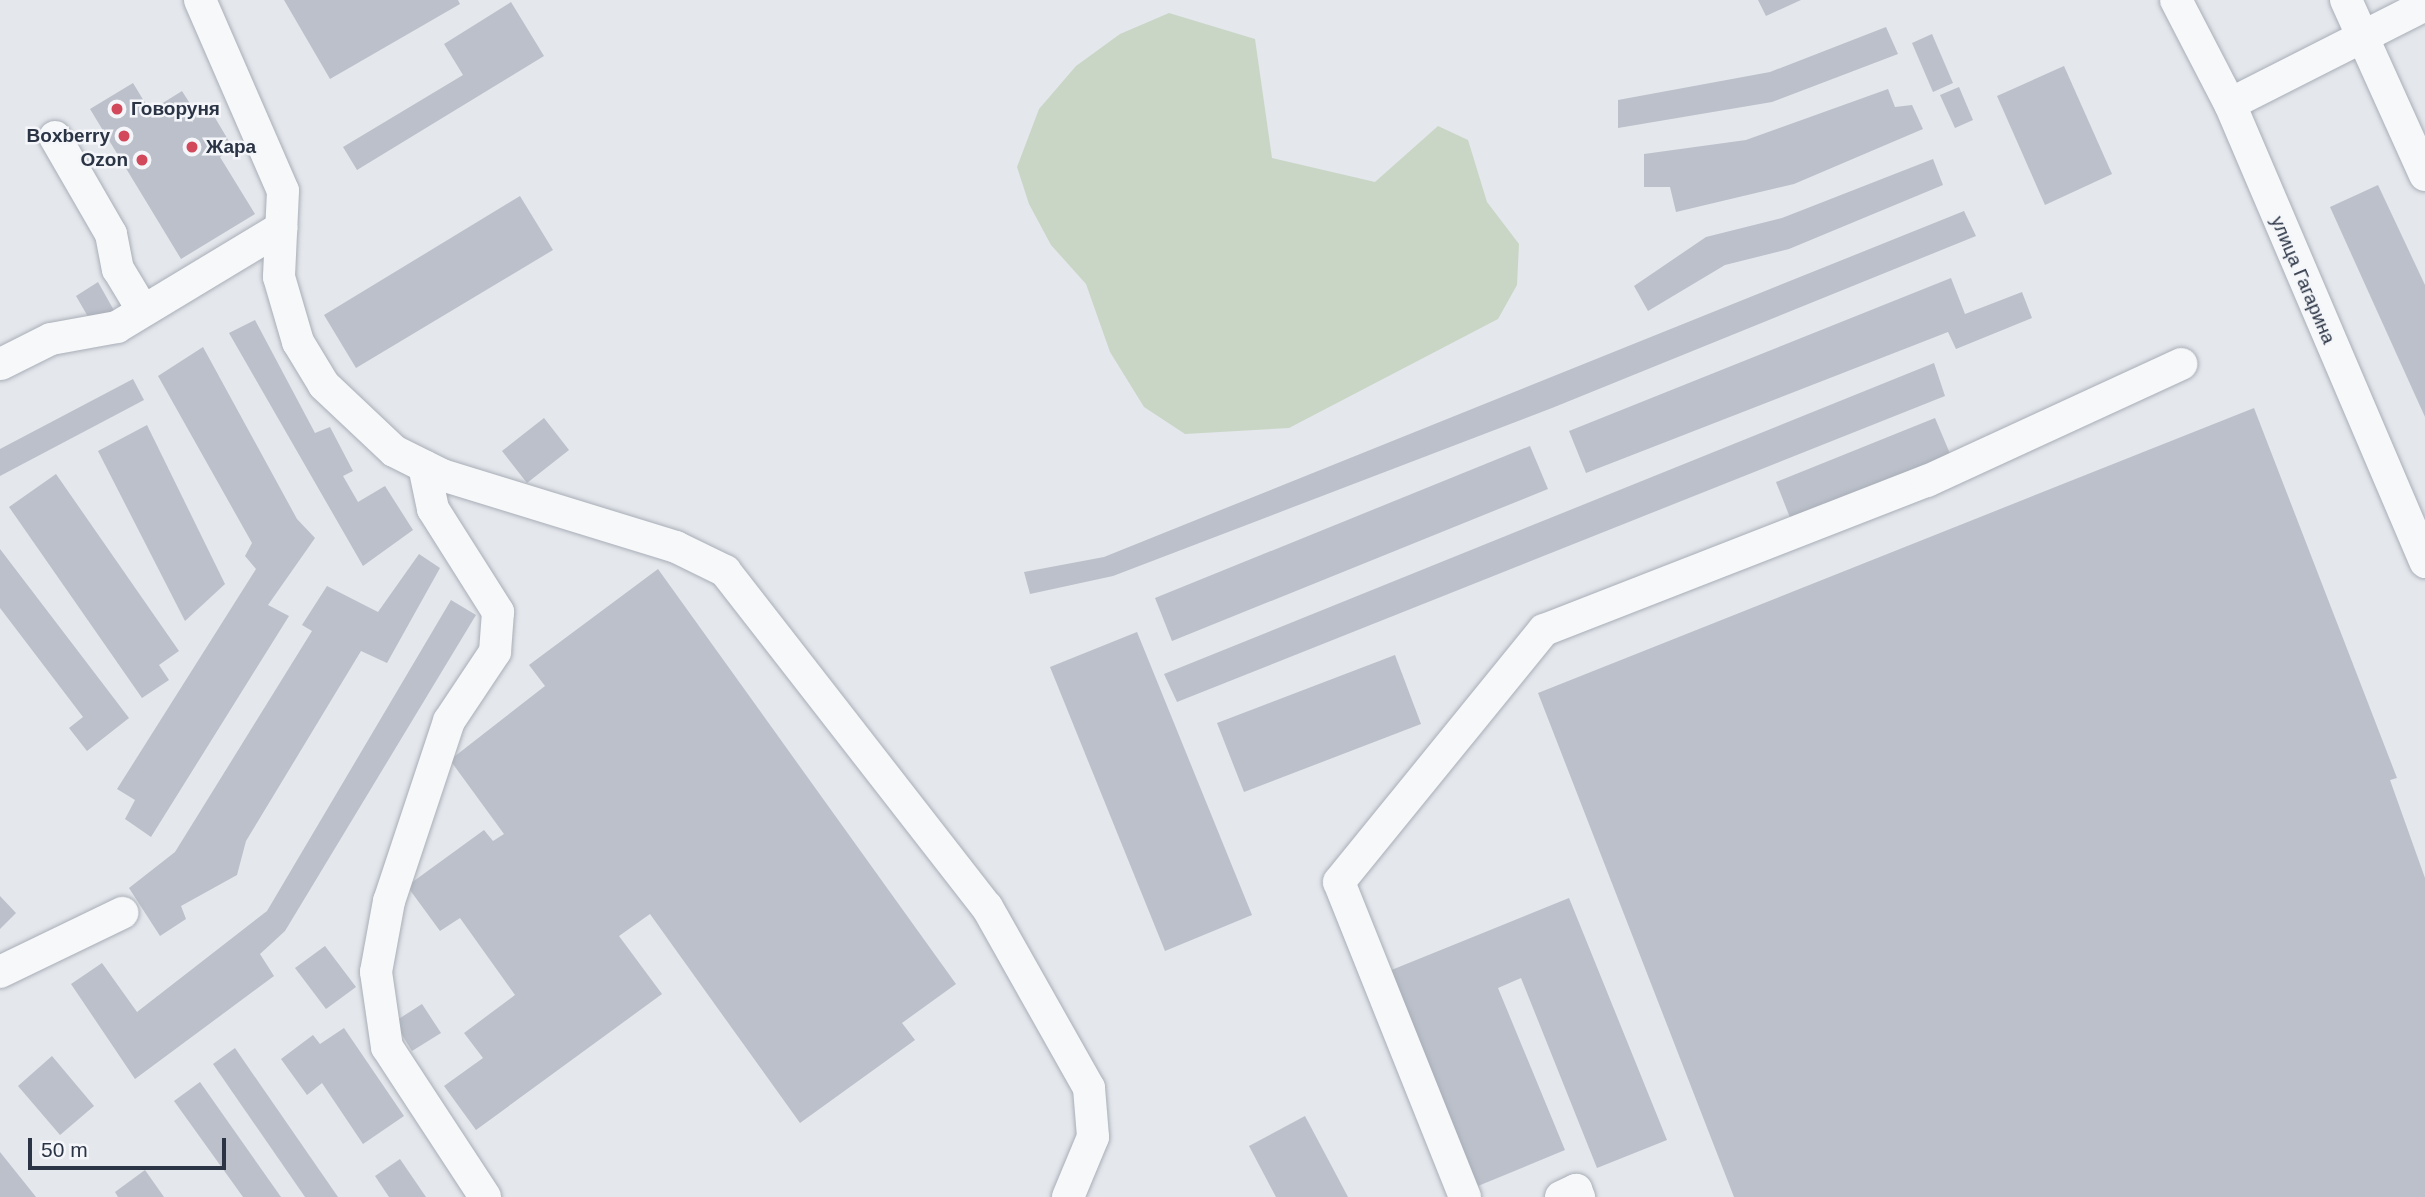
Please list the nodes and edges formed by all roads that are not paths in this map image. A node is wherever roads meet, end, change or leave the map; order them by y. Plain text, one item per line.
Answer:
1 (200, 0) edge
2 (2176, 0) edge
3 (2346, 0) edge
4 (2425, 5) edge
5 (2361, 35) junction
6 (2230, 104) junction
7 (55, 137) dead end
8 (2425, 175) edge
9 (281, 228) junction
10 (142, 309) junction
11 (1, 364) edge
12 (2181, 364) dead end
13 (424, 466) junction
14 (2425, 562) edge
15 (122, 913) dead end
16 (0, 972) edge
17 (485, 1197) edge
18 (1068, 1197) edge
19 (1465, 1197) edge
20 (1561, 1197) edge
21 (1579, 1197) edge

1 - 9 street
2 - 6 street, улица Гагарина
3 - 5 street
4 - 5 street
5 - 6 street
5 - 8 street
6 - 14 street, улица Гагарина
7 - 10 street
9 - 10 street
9 - 13 street
10 - 11 street
12 - 19 street
13 - 17 street
13 - 18 street
15 - 16 street
20 - 21 street

